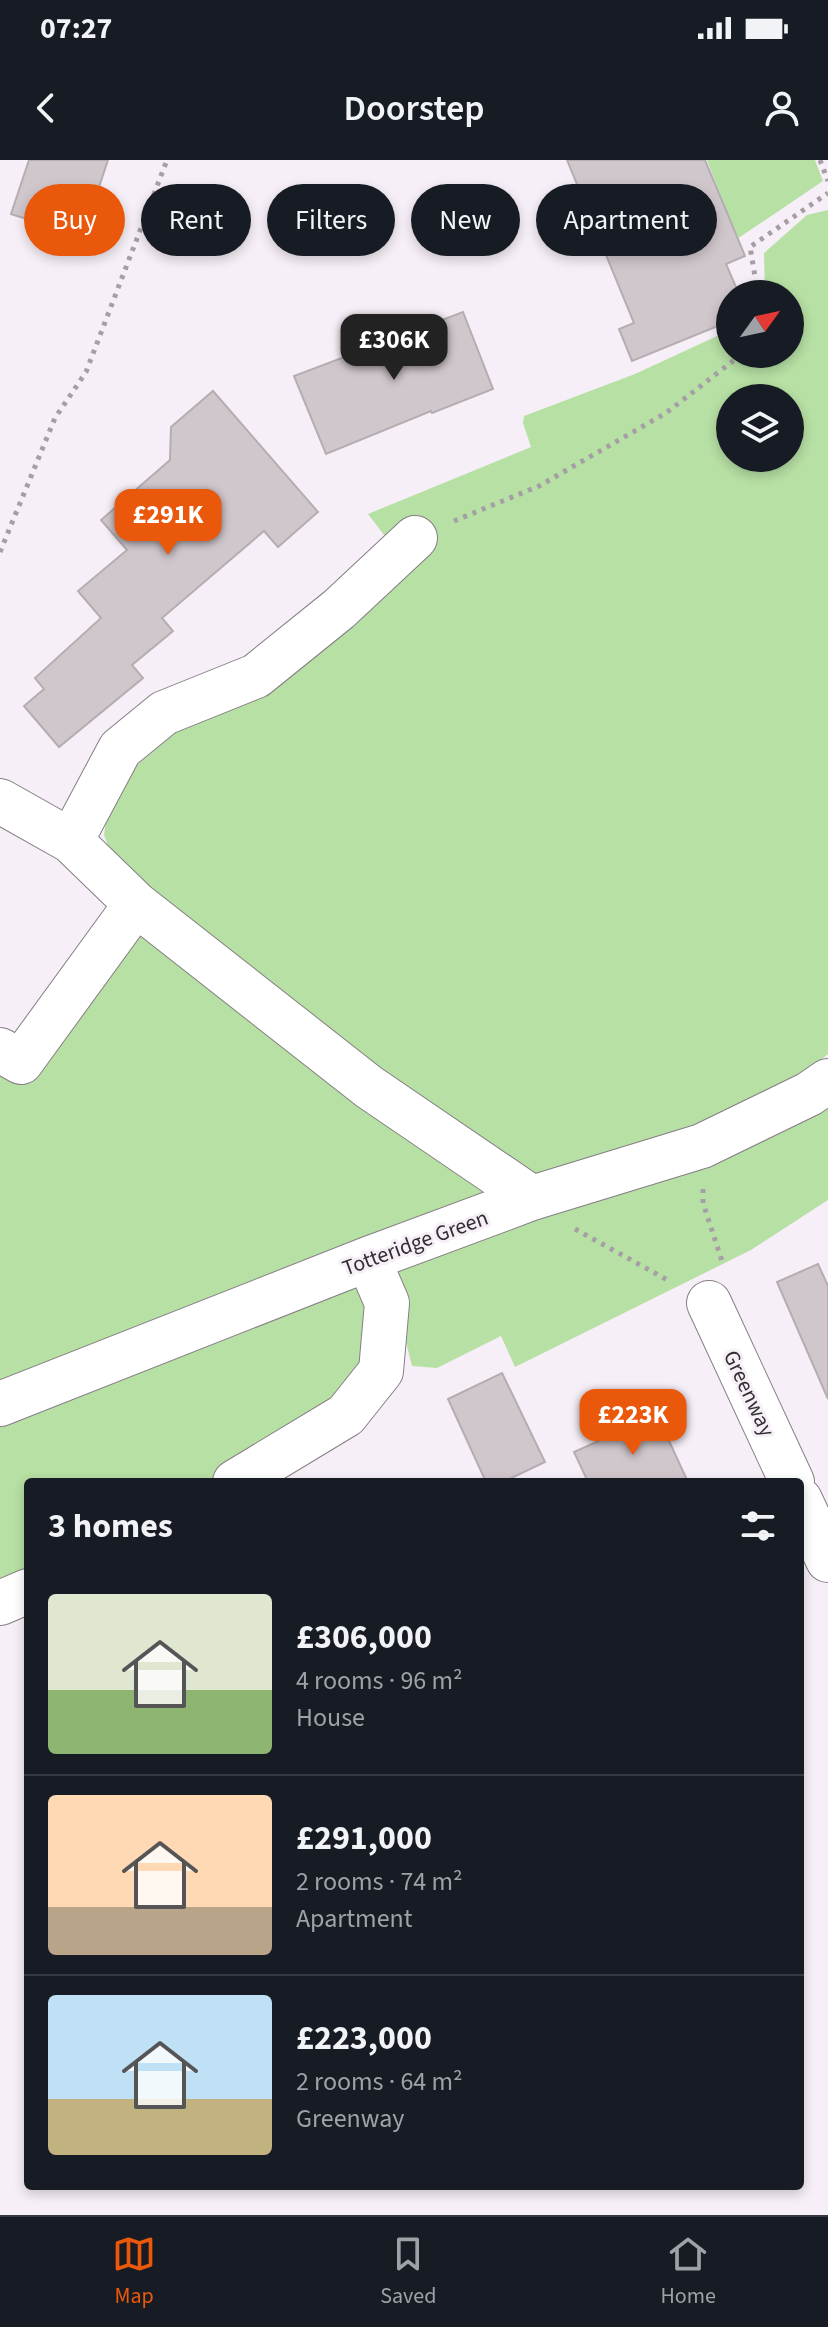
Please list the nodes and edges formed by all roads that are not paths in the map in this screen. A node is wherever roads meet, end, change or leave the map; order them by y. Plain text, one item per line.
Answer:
1 (415, 538) road end
2 (0, 801) edge
3 (71, 841) junction
4 (136, 904) junction
5 (0, 1050) edge
6 (828, 1081) edge
7 (528, 1200) junction
8 (368, 1259) junction
9 (709, 1303) road end
10 (0, 1404) edge
11 (242, 1478) edge
12 (790, 1478) edge
13 (804, 1509) edge
14 (828, 1560) edge
15 (24, 1593) edge
16 (0, 1603) edge

1 - 3 street
2 - 3 street
3 - 4 street
4 - 5 street
4 - 7 street
6 - 7 street, Totteridge Green
7 - 8 street, Totteridge Green
8 - 10 street, Totteridge Green
8 - 11 street
9 - 12 street, Greenway
13 - 14 street
15 - 16 street

